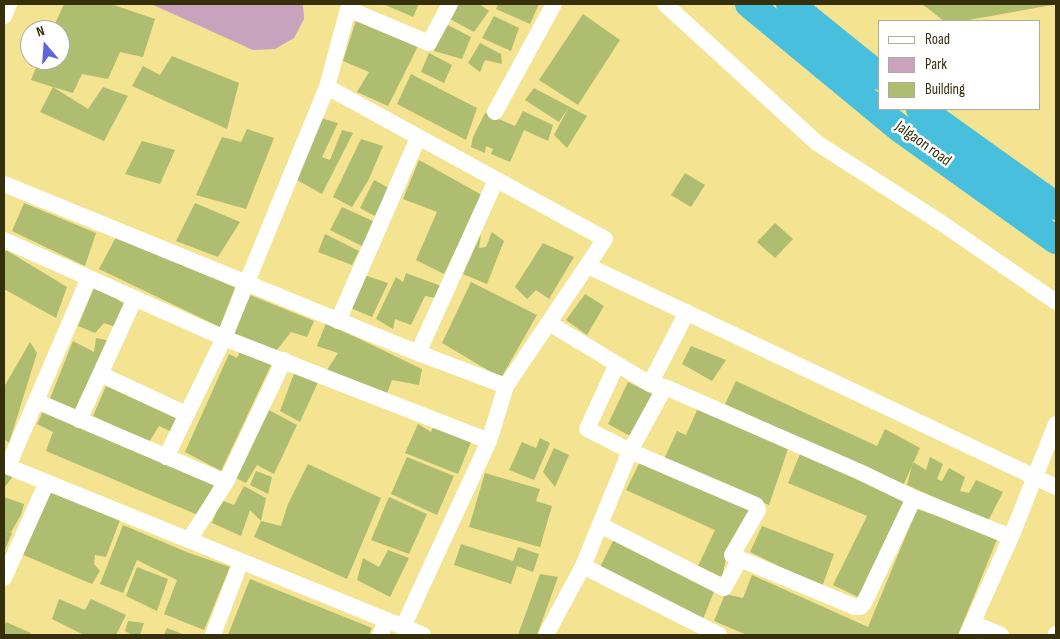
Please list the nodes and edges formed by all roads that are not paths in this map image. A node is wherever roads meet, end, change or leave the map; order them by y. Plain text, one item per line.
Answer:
1 (9, 4) edge
2 (450, 4) edge
3 (554, 4) edge
4 (665, 4) edge
5 (749, 4) edge
6 (790, 4) edge
7 (4, 16) edge
8 (878, 75) edge
9 (327, 87) junction
10 (921, 110) edge
11 (494, 112) dead end
12 (418, 138) junction
13 (496, 180) junction
14 (4, 184) edge
15 (1056, 206) edge
16 (4, 240) edge
17 (1056, 240) edge
18 (588, 266) junction
19 (89, 278) junction
20 (246, 284) junction
21 (135, 298) junction
22 (1056, 302) edge
23 (687, 312) junction
24 (338, 321) junction
25 (549, 323) junction
26 (224, 338) junction
27 (418, 353) junction
28 (284, 360) junction
29 (617, 364) junction
30 (100, 374) junction
31 (506, 386) junction
32 (657, 386) junction
33 (36, 402) junction
34 (186, 414) junction
35 (79, 420) junction
36 (1056, 424) edge
37 (489, 441) junction
38 (630, 451) junction
39 (166, 457) junction
40 (6, 466) edge
41 (1034, 476) junction
42 (46, 482) junction
43 (226, 482) junction
44 (1056, 487) edge
45 (914, 498) junction
46 (600, 525) junction
47 (1010, 537) junction
48 (190, 540) junction
49 (740, 559) junction
50 (241, 561) junction
51 (583, 566) junction
52 (4, 578) edge
53 (387, 620) junction
54 (403, 627) junction
55 (970, 629) edge
56 (213, 635) edge
57 (380, 635) edge
58 (423, 635) edge
59 (546, 635) edge
60 (719, 635) edge
61 (1001, 635) edge

1 - 7 street
2 - 9 street
3 - 11 street
4 - 22 street
5 - 17 highway, Jalgaon road
6 - 8 highway
9 - 12 street
9 - 20 street
10 - 15 highway, Jalgaon road
12 - 13 street
12 - 24 street
13 - 18 street
13 - 27 street
14 - 20 street
16 - 19 street
18 - 23 street
18 - 25 street
19 - 21 street
19 - 33 street
20 - 24 street
20 - 26 street
21 - 26 street
21 - 30 street
23 - 32 street
23 - 41 street
24 - 27 street
25 - 29 street
25 - 31 street
26 - 28 street
26 - 34 street
27 - 31 street
28 - 37 street
28 - 43 street
29 - 32 street
29 - 38 street
30 - 34 street
30 - 35 street
31 - 37 street
32 - 38 street
32 - 45 street
33 - 35 street
33 - 40 street
34 - 39 street
35 - 39 street
36 - 41 street
37 - 54 street
38 - 46 street
38 - 49 street
39 - 43 street
40 - 42 street
41 - 44 street
41 - 47 street
42 - 48 street
42 - 52 street
43 - 48 street
45 - 47 street
45 - 49 street
46 - 49 street
46 - 51 street
47 - 55 street
48 - 50 street
50 - 53 street
50 - 56 street
51 - 59 street
51 - 60 street
53 - 54 street
53 - 57 street
54 - 58 street
55 - 61 street

